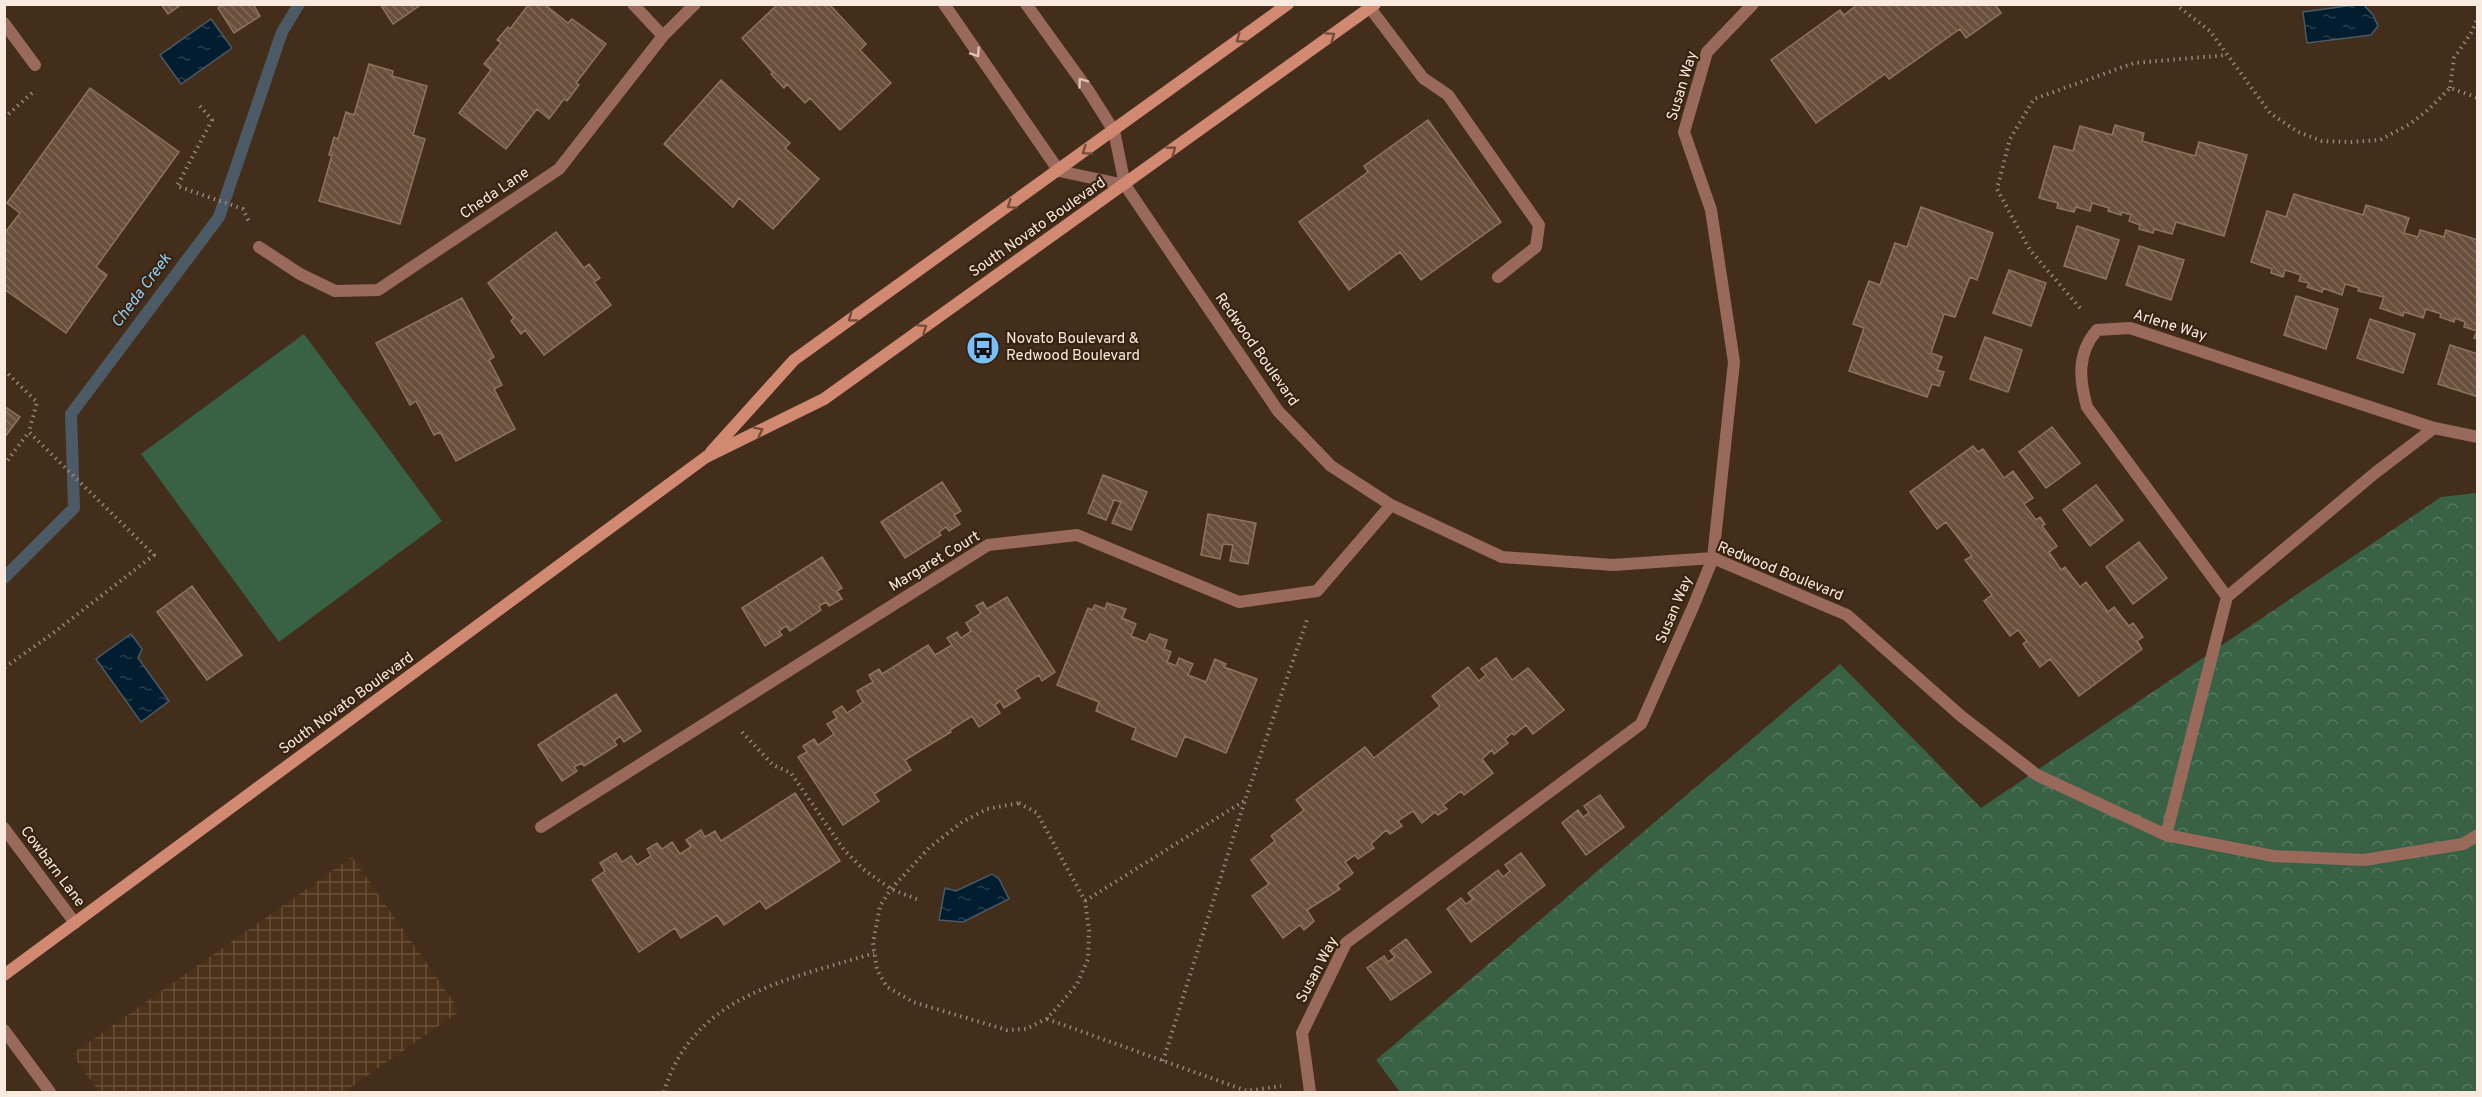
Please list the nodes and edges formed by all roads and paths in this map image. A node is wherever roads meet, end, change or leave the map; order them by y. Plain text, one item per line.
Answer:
1 (633, 4) edge
2 (695, 4) edge
3 (944, 4) edge
4 (1026, 4) edge
5 (1288, 4) edge
6 (1753, 4) edge
7 (2175, 4) edge
8 (1373, 6) edge
9 (2478, 18) edge
10 (4, 23) edge
11 (663, 36) junction
12 (2226, 55) junction
13 (35, 65) joint
14 (2450, 88) junction
15 (2478, 98) edge
16 (200, 106) dead end
17 (4, 118) edge
18 (1114, 131) junction
19 (1059, 171) junction
20 (1125, 185) junction
21 (243, 208) dead end
22 (259, 247) dead end
23 (1498, 277) dead end
24 (2097, 330) junction
25 (4, 370) edge
26 (2434, 428) junction
27 (29, 432) junction
28 (2478, 437) edge
29 (706, 457) junction
30 (4, 465) edge
31 (1391, 505) junction
32 (1713, 558) junction
33 (1317, 591) junction
34 (2227, 597) junction
35 (4, 668) edge
36 (723, 712) junction
37 (1245, 800) junction
38 (541, 827) dead end
39 (4, 828) edge
40 (2166, 835) junction
41 (2478, 835) edge
42 (891, 889) junction
43 (919, 900) dead end
44 (1085, 901) junction
45 (75, 923) junction
46 (874, 953) junction
47 (4, 975) edge
48 (1046, 1019) junction
49 (4, 1030) edge
50 (1163, 1061) junction
51 (1309, 1087) edge
52 (50, 1092) edge
53 (664, 1092) edge

1 - 11 street
2 - 11 street, Cheda Lane
3 -> 19 street
18 -> 4 street, Redwood Boulevard
5 -> 18 main road, South Novato Boulevard
6 - 32 street, Susan Way
7 - 12 path
20 -> 8 main road, South Novato Boulevard
8 - 23 street
9 - 14 path
10 - 13 street
11 - 22 street, Cheda Lane
12 - 14 path
12 - 24 path
13 - 17 path
14 - 15 path
16 - 21 path
18 -> 19 main road, South Novato Boulevard
18 - 20 street, Redwood Boulevard
19 - 20 street
19 -> 29 main road, South Novato Boulevard
29 -> 20 main road, South Novato Boulevard
20 - 31 street, Redwood Boulevard
24 - 26 street, Arlene Way
24 - 34 street
25 - 27 path
26 - 28 street, Arlene Way
26 - 34 street
27 - 30 path
27 - 35 path
29 - 45 main road, South Novato Boulevard
31 - 32 street, Redwood Boulevard
31 - 33 street
32 - 40 street, Redwood Boulevard
32 - 51 street, Susan Way
33 - 36 street, Margaret Court
33 - 37 path
34 - 40 street
36 - 38 street, Margaret Court
36 - 42 path
37 - 44 path
37 - 50 path
39 - 45 street, Cowbarn Lane
40 - 41 street, Redwood Boulevard
42 - 43 path
42 - 44 path
42 - 46 path
44 - 48 path
45 - 47 main road, South Novato Boulevard
46 - 48 path
46 - 53 path
48 - 50 path
49 - 52 street
50 - 51 path

